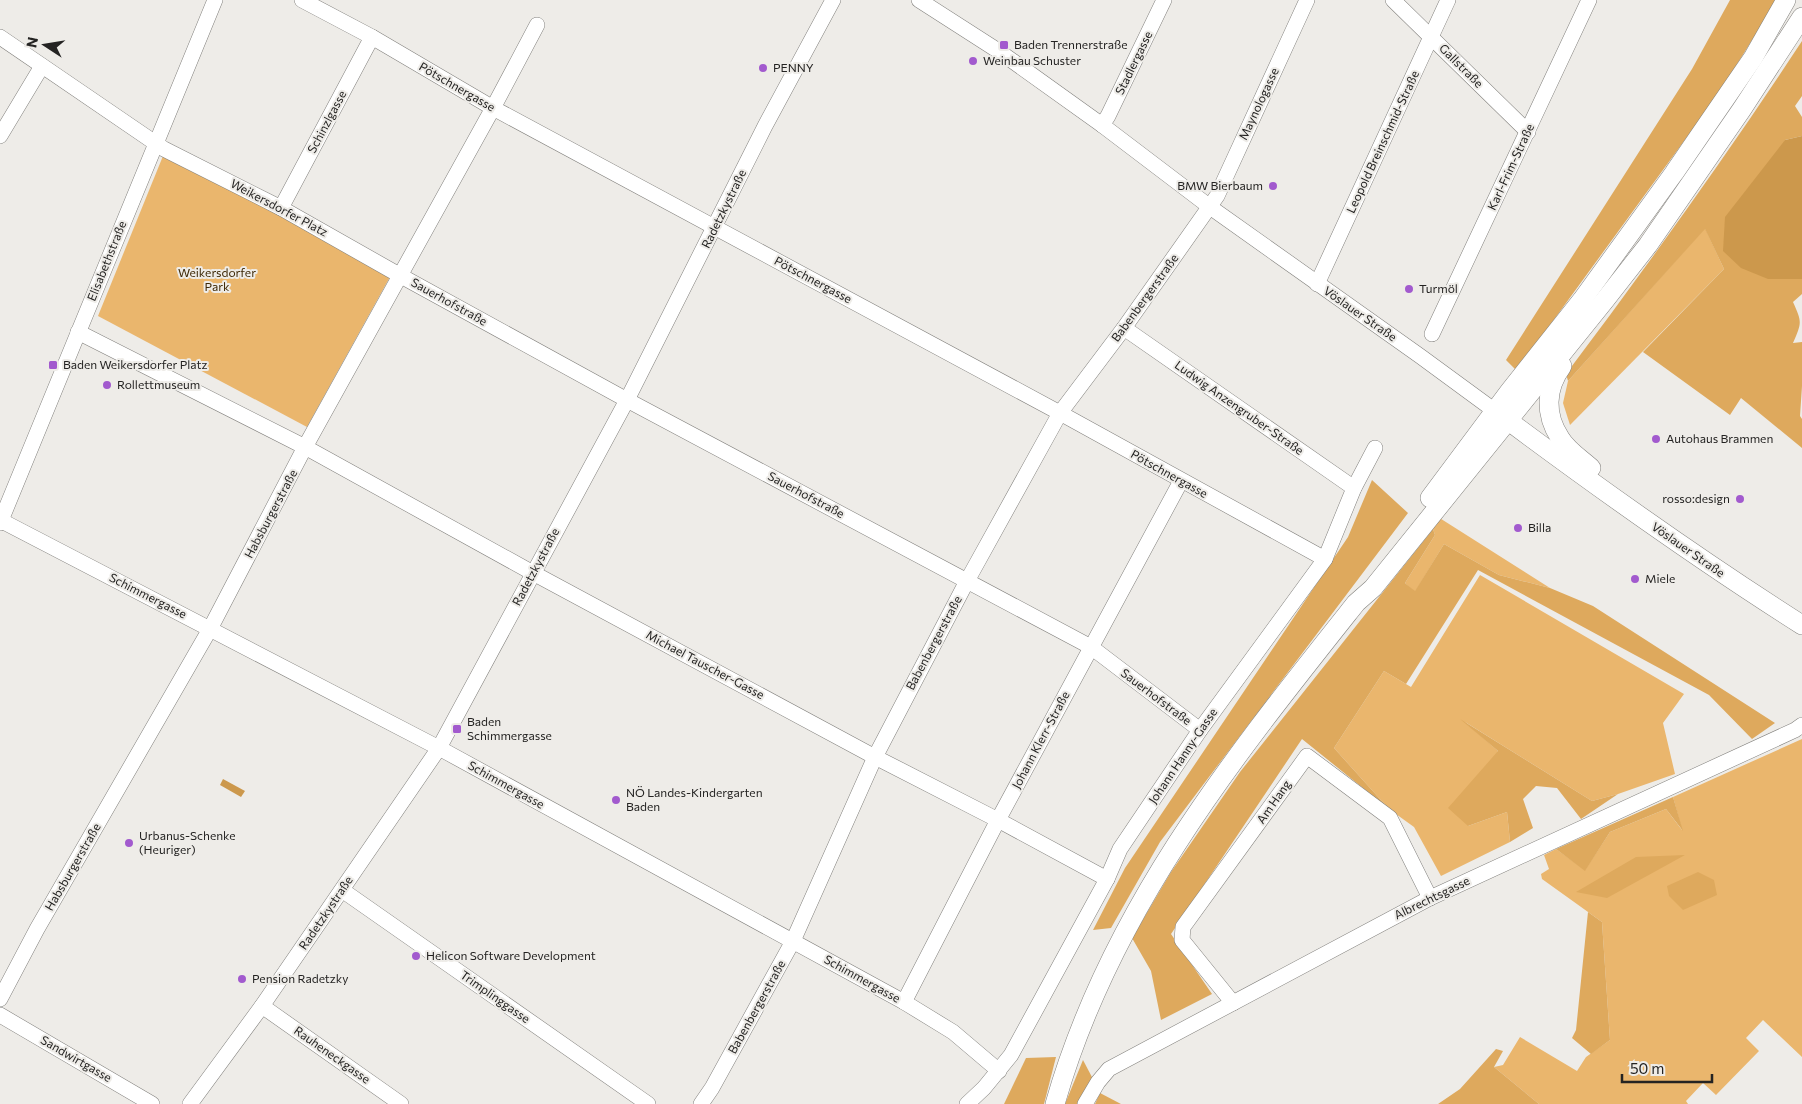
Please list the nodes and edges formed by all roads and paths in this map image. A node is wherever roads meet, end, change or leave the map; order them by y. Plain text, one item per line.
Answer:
1 (214, 0) edge
2 (302, 0) edge
3 (832, 0) edge
4 (919, 0) edge
5 (1164, 0) edge
6 (1307, 0) edge
7 (1393, 0) edge
8 (1448, 0) edge
9 (1589, 0) edge
10 (1786, 0) edge
11 (1802, 17) edge
12 (537, 25) dead end
13 (1431, 36) junction
14 (0, 37) edge
15 (372, 37) junction
16 (42, 66) junction
17 (493, 108) junction
18 (1102, 125) junction
19 (1528, 132) junction
20 (0, 136) edge
21 (156, 143) junction
22 (1210, 207) junction
23 (281, 208) junction
24 (715, 228) junction
25 (401, 276) junction
26 (1317, 284) junction
27 (1605, 300) junction
28 (1124, 328) junction
29 (78, 332) junction
30 (1432, 334) dead end
31 (627, 400) junction
32 (1060, 413) junction
33 (1501, 416) junction
34 (306, 447) junction
35 (1376, 448) dead end
36 (1181, 480) junction
37 (1354, 488) junction
38 (1608, 493) junction
39 (0, 521) edge
40 (1325, 559) junction
41 (533, 573) junction
42 (967, 581) junction
43 (1802, 625) edge
44 (210, 629) junction
45 (1091, 647) junction
46 (1802, 725) edge
47 (1200, 730) junction
48 (439, 748) junction
49 (875, 757) junction
50 (998, 820) junction
51 (1107, 879) junction
52 (342, 890) junction
53 (1430, 898) junction
54 (793, 941) junction
55 (0, 1000) edge
56 (904, 1002) junction
57 (1233, 1003) junction
58 (262, 1006) junction
59 (0, 1015) edge
60 (999, 1071) junction
61 (152, 1104) edge
62 (190, 1104) edge
63 (401, 1104) edge
64 (648, 1104) edge
65 (701, 1104) edge
66 (967, 1104) edge
67 (1055, 1104) edge
68 (1085, 1104) edge

1 - 21 street, Elisabethstraße
2 - 15 street, Pötschnergasse
3 - 24 street, Radetzkystraße
4 - 18 street, Vöslauer Straße
5 - 18 street, Stadlergasse
6 - 22 street, Maynologasse
7 - 13 street, Gallstraße
8 - 13 street, Leopold Breinschmid-Straße
9 - 19 street, Karl-Frim-Straße
10 - 33 main road
11 - 27 main road
12 - 17 street, Habsburgerstraße
13 - 19 street, Gallstraße
13 - 26 street, Leopold Breinschmid-Straße
14 - 16 street
15 - 17 street, Pötschnergasse
15 - 23 street, Schinzlgasse
16 - 20 street
16 - 21 street
17 - 24 street, Pötschnergasse
17 - 25 street, Habsburgerstraße
18 - 22 street, Vöslauer Straße
19 - 30 street, Karl-Frim-Straße
21 - 23 street, Weikersdorfer Platz
21 - 29 street, Elisabethstraße
22 - 26 street, Vöslauer Straße
22 - 28 street, Babenbergerstraße
23 - 25 street, Weikersdorfer Platz
24 - 31 street, Radetzkystraße
24 - 32 street, Pötschnergasse
25 - 31 street, Sauerhofstraße
25 - 34 street, Habsburgerstraße
26 - 33 street, Vöslauer Straße
27 - 33 main road
27 - 38 main road
28 - 32 street, Babenbergerstraße
28 - 37 street, Ludwig Anzengruber-Straße
29 - 34 street
29 - 39 street, Elisabethstraße
31 - 41 street, Radetzkystraße
31 - 42 street, Sauerhofstraße
32 - 36 street, Pötschnergasse
32 - 42 street, Babenbergerstraße
33 - 38 main road, Vöslauer Straße
33 - 67 main road
34 - 41 street, Michael Tauscher-Gasse
34 - 44 street, Habsburgerstraße
35 - 37 street, Johann Hanny-Gasse
36 - 40 street, Pötschnergasse
36 - 45 street, Johann Klerr-Straße
37 - 40 street, Johann Hanny-Gasse
38 - 43 main road, Vöslauer Straße
39 - 44 street, Schimmergasse
40 - 47 street, Johann Hanny-Gasse
41 - 48 street, Radetzkystraße
41 - 49 street, Michael Tauscher-Gasse
42 - 45 street, Sauerhofstraße
42 - 49 street, Babenbergerstraße
44 - 48 street, Schimmergasse
44 - 55 street, Habsburgerstraße
45 - 47 street, Sauerhofstraße
45 - 50 street, Johann Klerr-Straße
46 - 53 street, Albrechtsgasse
47 - 51 street, Johann Hanny-Gasse
48 - 52 street, Radetzkystraße
48 - 54 street, Schimmergasse
49 - 50 street, Michael Tauscher-Gasse
49 - 54 street, Babenbergerstraße
50 - 51 street, Michael Tauscher-Gasse
50 - 56 street, Johann Klerr-Straße
51 - 60 street, Johann Hanny-Gasse
52 - 58 street, Radetzkystraße
52 - 64 street, Trimplinggasse
53 - 57 street, Albrechtsgasse
53 - 57 street, Am Hang
54 - 56 street, Schimmergasse
54 - 65 street, Babenbergerstraße
56 - 60 street, Schimmergasse
57 - 68 street, Albrechtsgasse
58 - 62 street, Radetzkystraße
58 - 63 street, Rauheneckgasse
59 - 61 street, Sandwirtgasse
60 - 66 street

